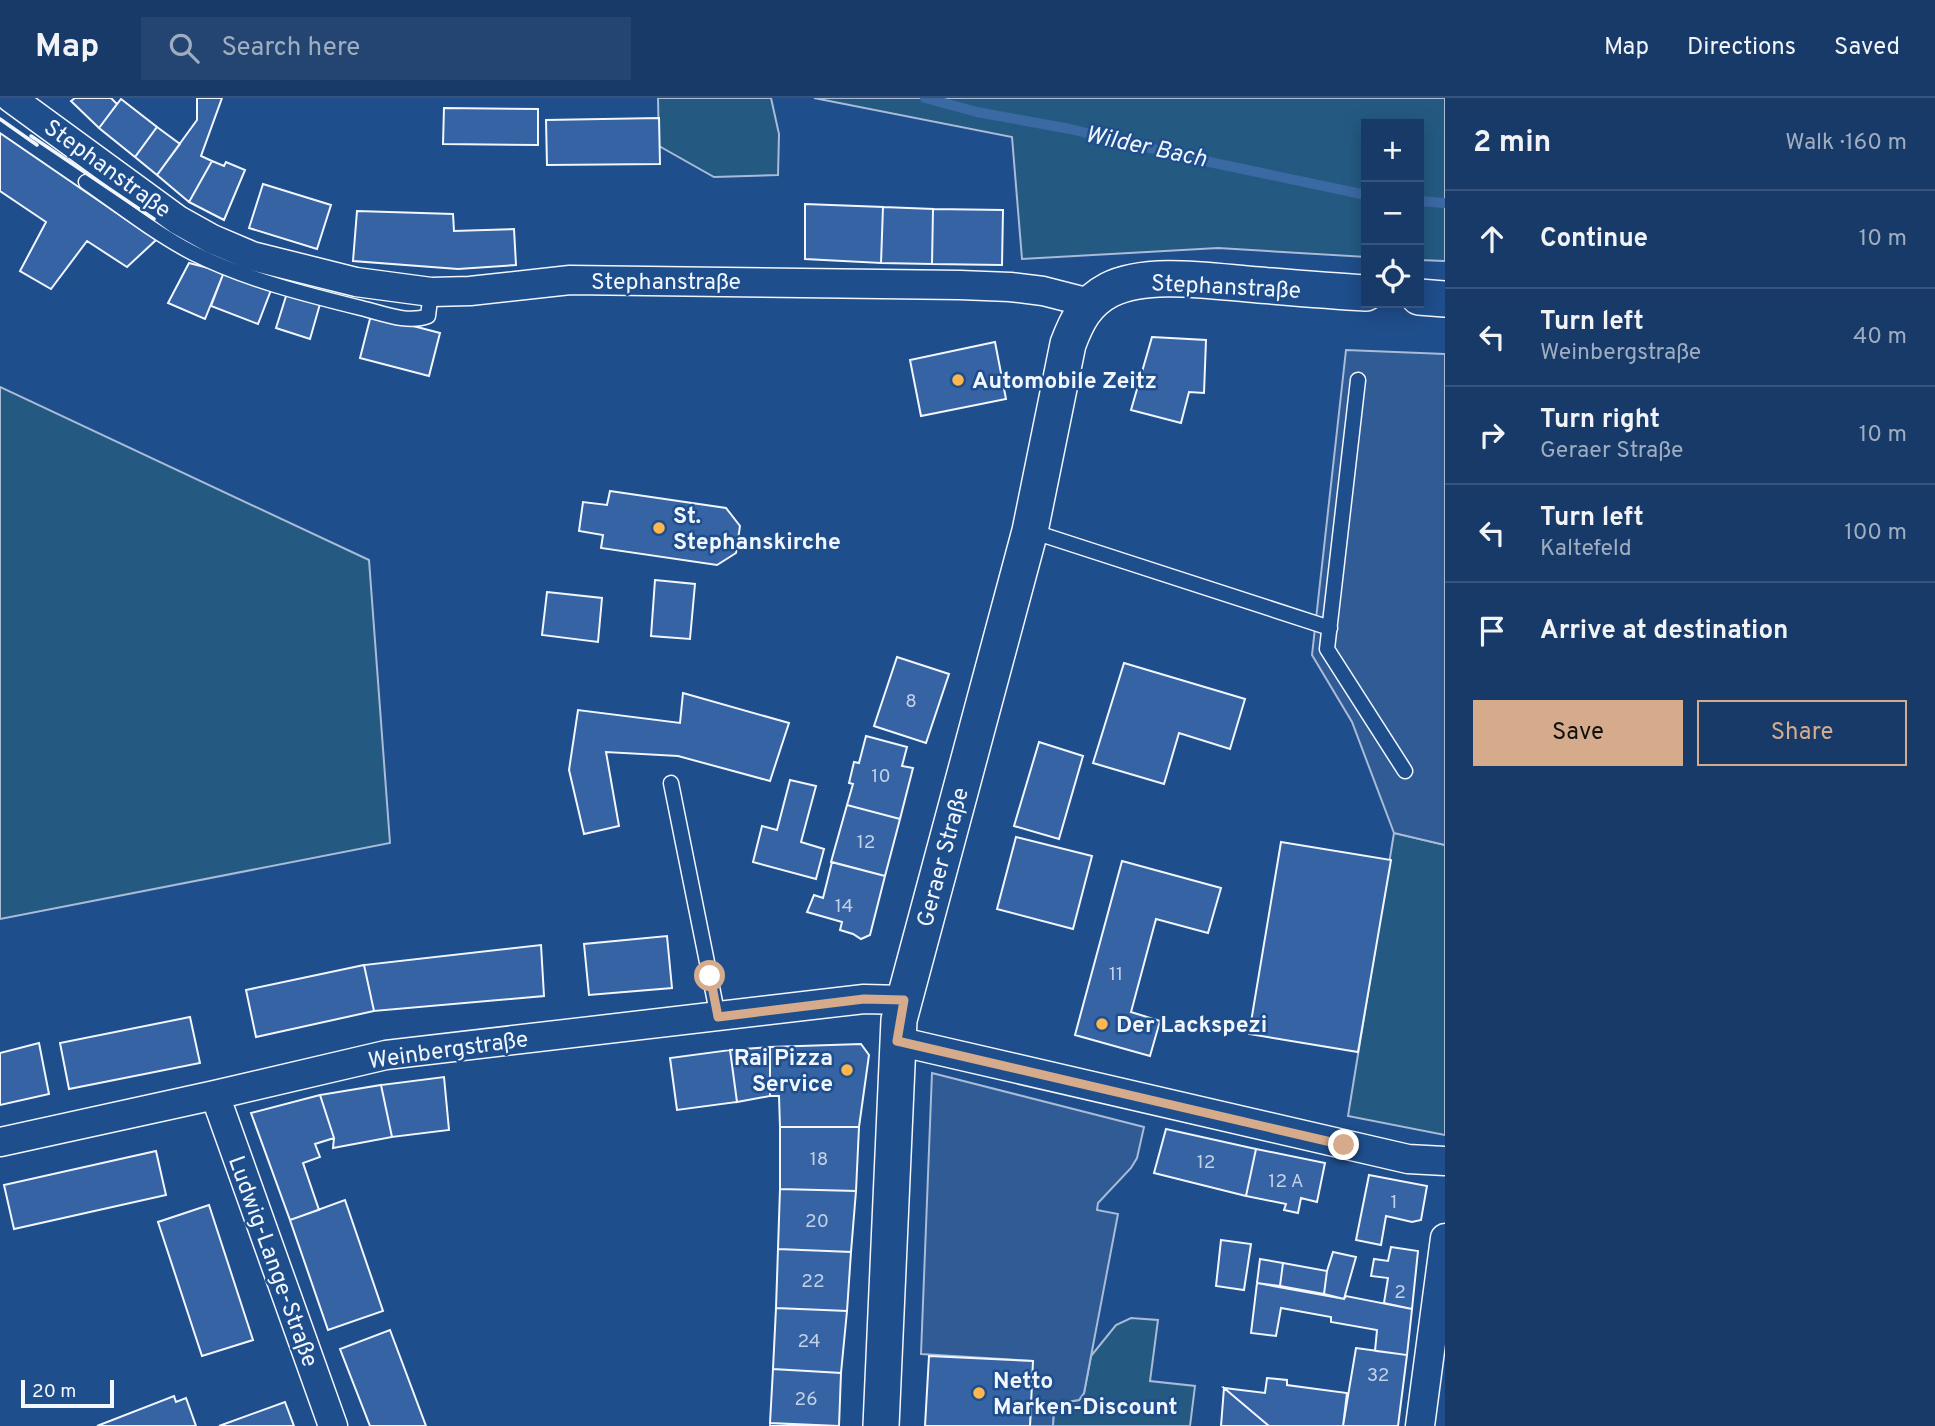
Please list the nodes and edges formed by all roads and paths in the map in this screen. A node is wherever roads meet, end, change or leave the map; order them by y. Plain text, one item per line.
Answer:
1 (11, 98) edge
2 (86, 183) dead end
3 (431, 292) junction
4 (1361, 293) edge
5 (1424, 297) edge
6 (1445, 299) edge
7 (1090, 303) junction
8 (1358, 380) dead end
9 (1030, 531) junction
10 (1330, 628) junction
11 (1405, 771) dead end
12 (671, 783) dead end
13 (904, 1000) junction
14 (718, 1017) junction
15 (897, 1041) junction
16 (215, 1095) junction
17 (0, 1142) edge
18 (1445, 1161) edge
19 (1445, 1238) edge
20 (333, 1426) edge
21 (881, 1426) edge
22 (1420, 1426) edge

1 - 3 street, Stephanstraße
2 - 3 lane
3 - 7 street, Stephanstraße
4 - 7 street, Stephanstraße
5 - 6 street
7 - 9 street, Geraer Straße
8 - 10 lane
9 - 10 lane
9 - 13 street, Geraer Straße
10 - 11 lane
12 - 14 lane
13 - 14 street, Weinbergstraße
13 - 15 street, Geraer Straße
14 - 16 street, Weinbergstraße
15 - 18 street
15 - 21 street, Geraer Straße
16 - 17 street, Weinbergstraße
16 - 20 street, Ludwig-Lange-Straße
19 - 22 street

